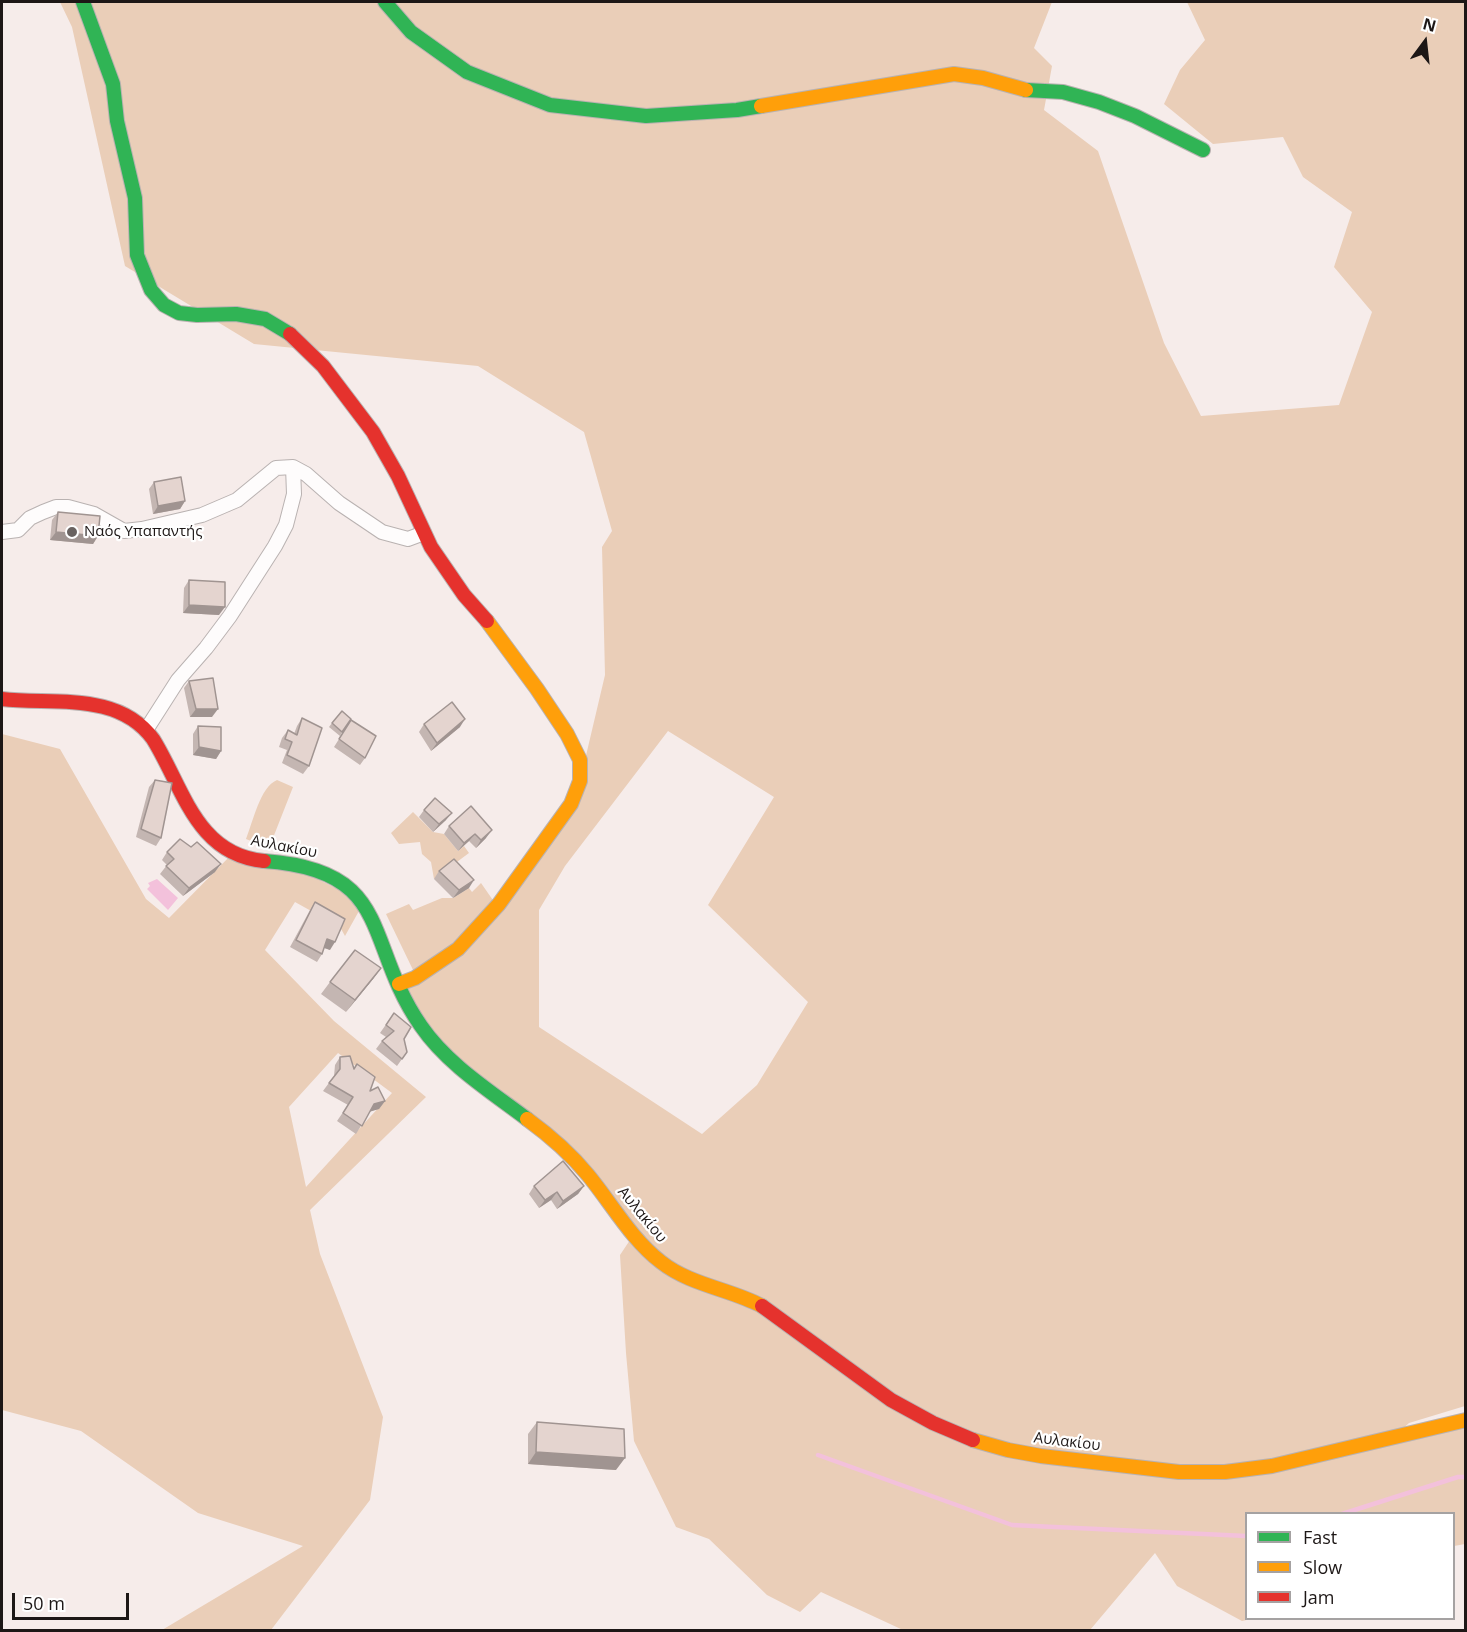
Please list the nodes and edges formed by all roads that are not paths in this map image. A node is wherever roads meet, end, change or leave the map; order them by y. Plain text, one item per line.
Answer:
1 (83, 2) edge
2 (385, 2) edge
3 (1203, 150) dead end
4 (293, 466) junction
5 (2, 532) edge
6 (424, 533) junction
7 (2, 699) edge
8 (146, 730) junction
9 (399, 984) junction
10 (1466, 1420) edge

1 - 6 street
2 - 3 street
4 - 5 street
4 - 6 street
4 - 8 street
6 - 9 street
7 - 8 street, Αυλακίου
8 - 9 street, Αυλακίου
9 - 10 street, Αυλακίου

